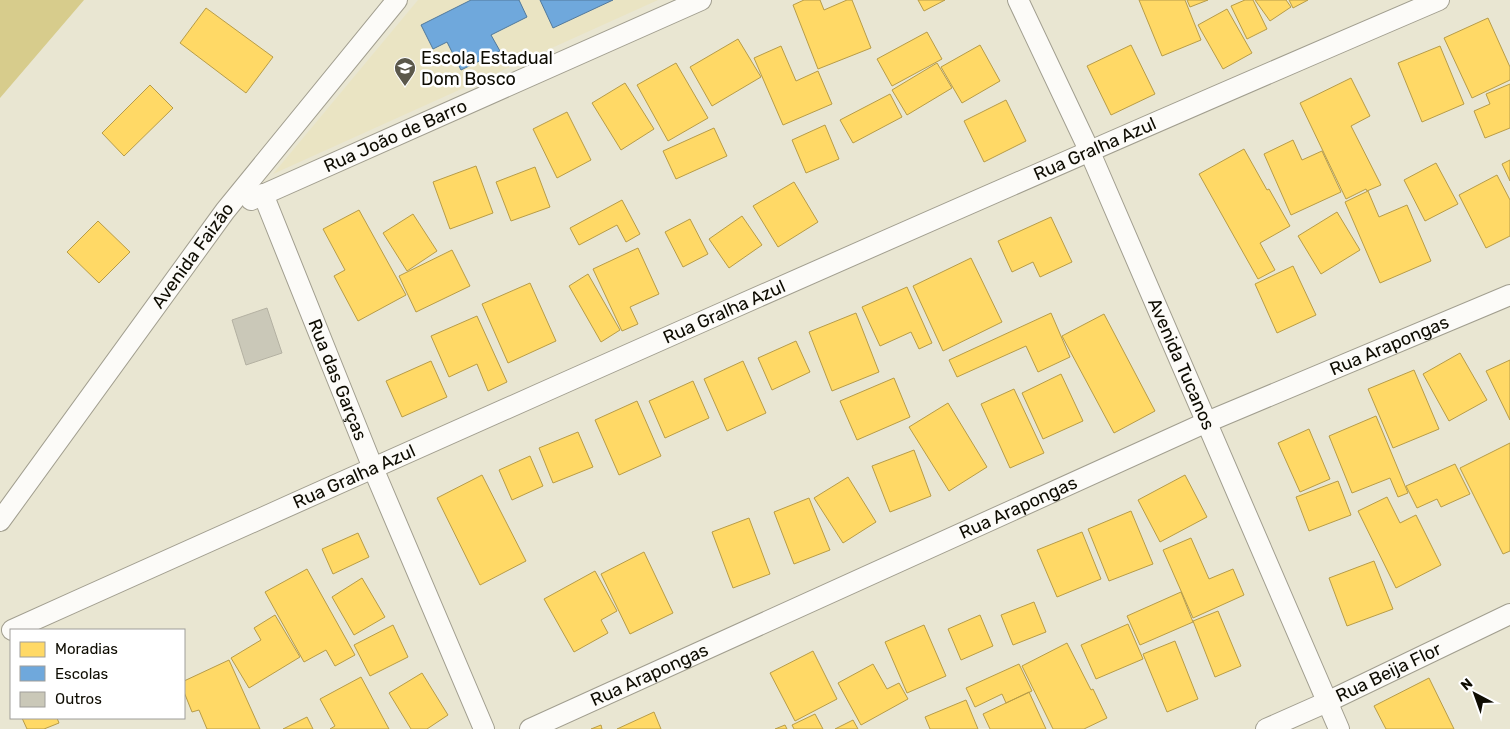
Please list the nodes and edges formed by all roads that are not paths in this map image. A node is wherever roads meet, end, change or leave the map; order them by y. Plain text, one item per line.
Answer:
1 (397, 0) edge
2 (702, 0) edge
3 (1018, 0) edge
4 (1439, 0) edge
5 (1090, 150) junction
6 (262, 194) junction
7 (225, 211) junction
8 (1510, 295) edge
9 (1207, 422) junction
10 (373, 468) junction
11 (0, 521) edge
12 (1510, 614) edge
13 (14, 629) edge
14 (1327, 702) junction
15 (484, 729) edge
16 (530, 729) edge
17 (1266, 729) edge
18 (1339, 729) edge

1 - 7 street, Avenida Faizão
2 - 6 street, Rua João de Barro
3 - 5 street, Avenida Tucanos
4 - 5 street, Rua Gralha Azul
5 - 9 street, Avenida Tucanos
5 - 10 street, Rua Gralha Azul
6 - 7 street, Rua João de Barro
6 - 10 street, Rua das Garças
7 - 11 street, Avenida Faizão
8 - 9 street, Rua Arapongas
9 - 14 street, Avenida Tucanos
9 - 16 street, Rua Arapongas
10 - 13 street, Rua Gralha Azul
10 - 15 street, Rua das Garças
12 - 14 street, Rua Beija Flor
14 - 17 street, Rua Beija Flor
14 - 18 street, Avenida Tucanos

